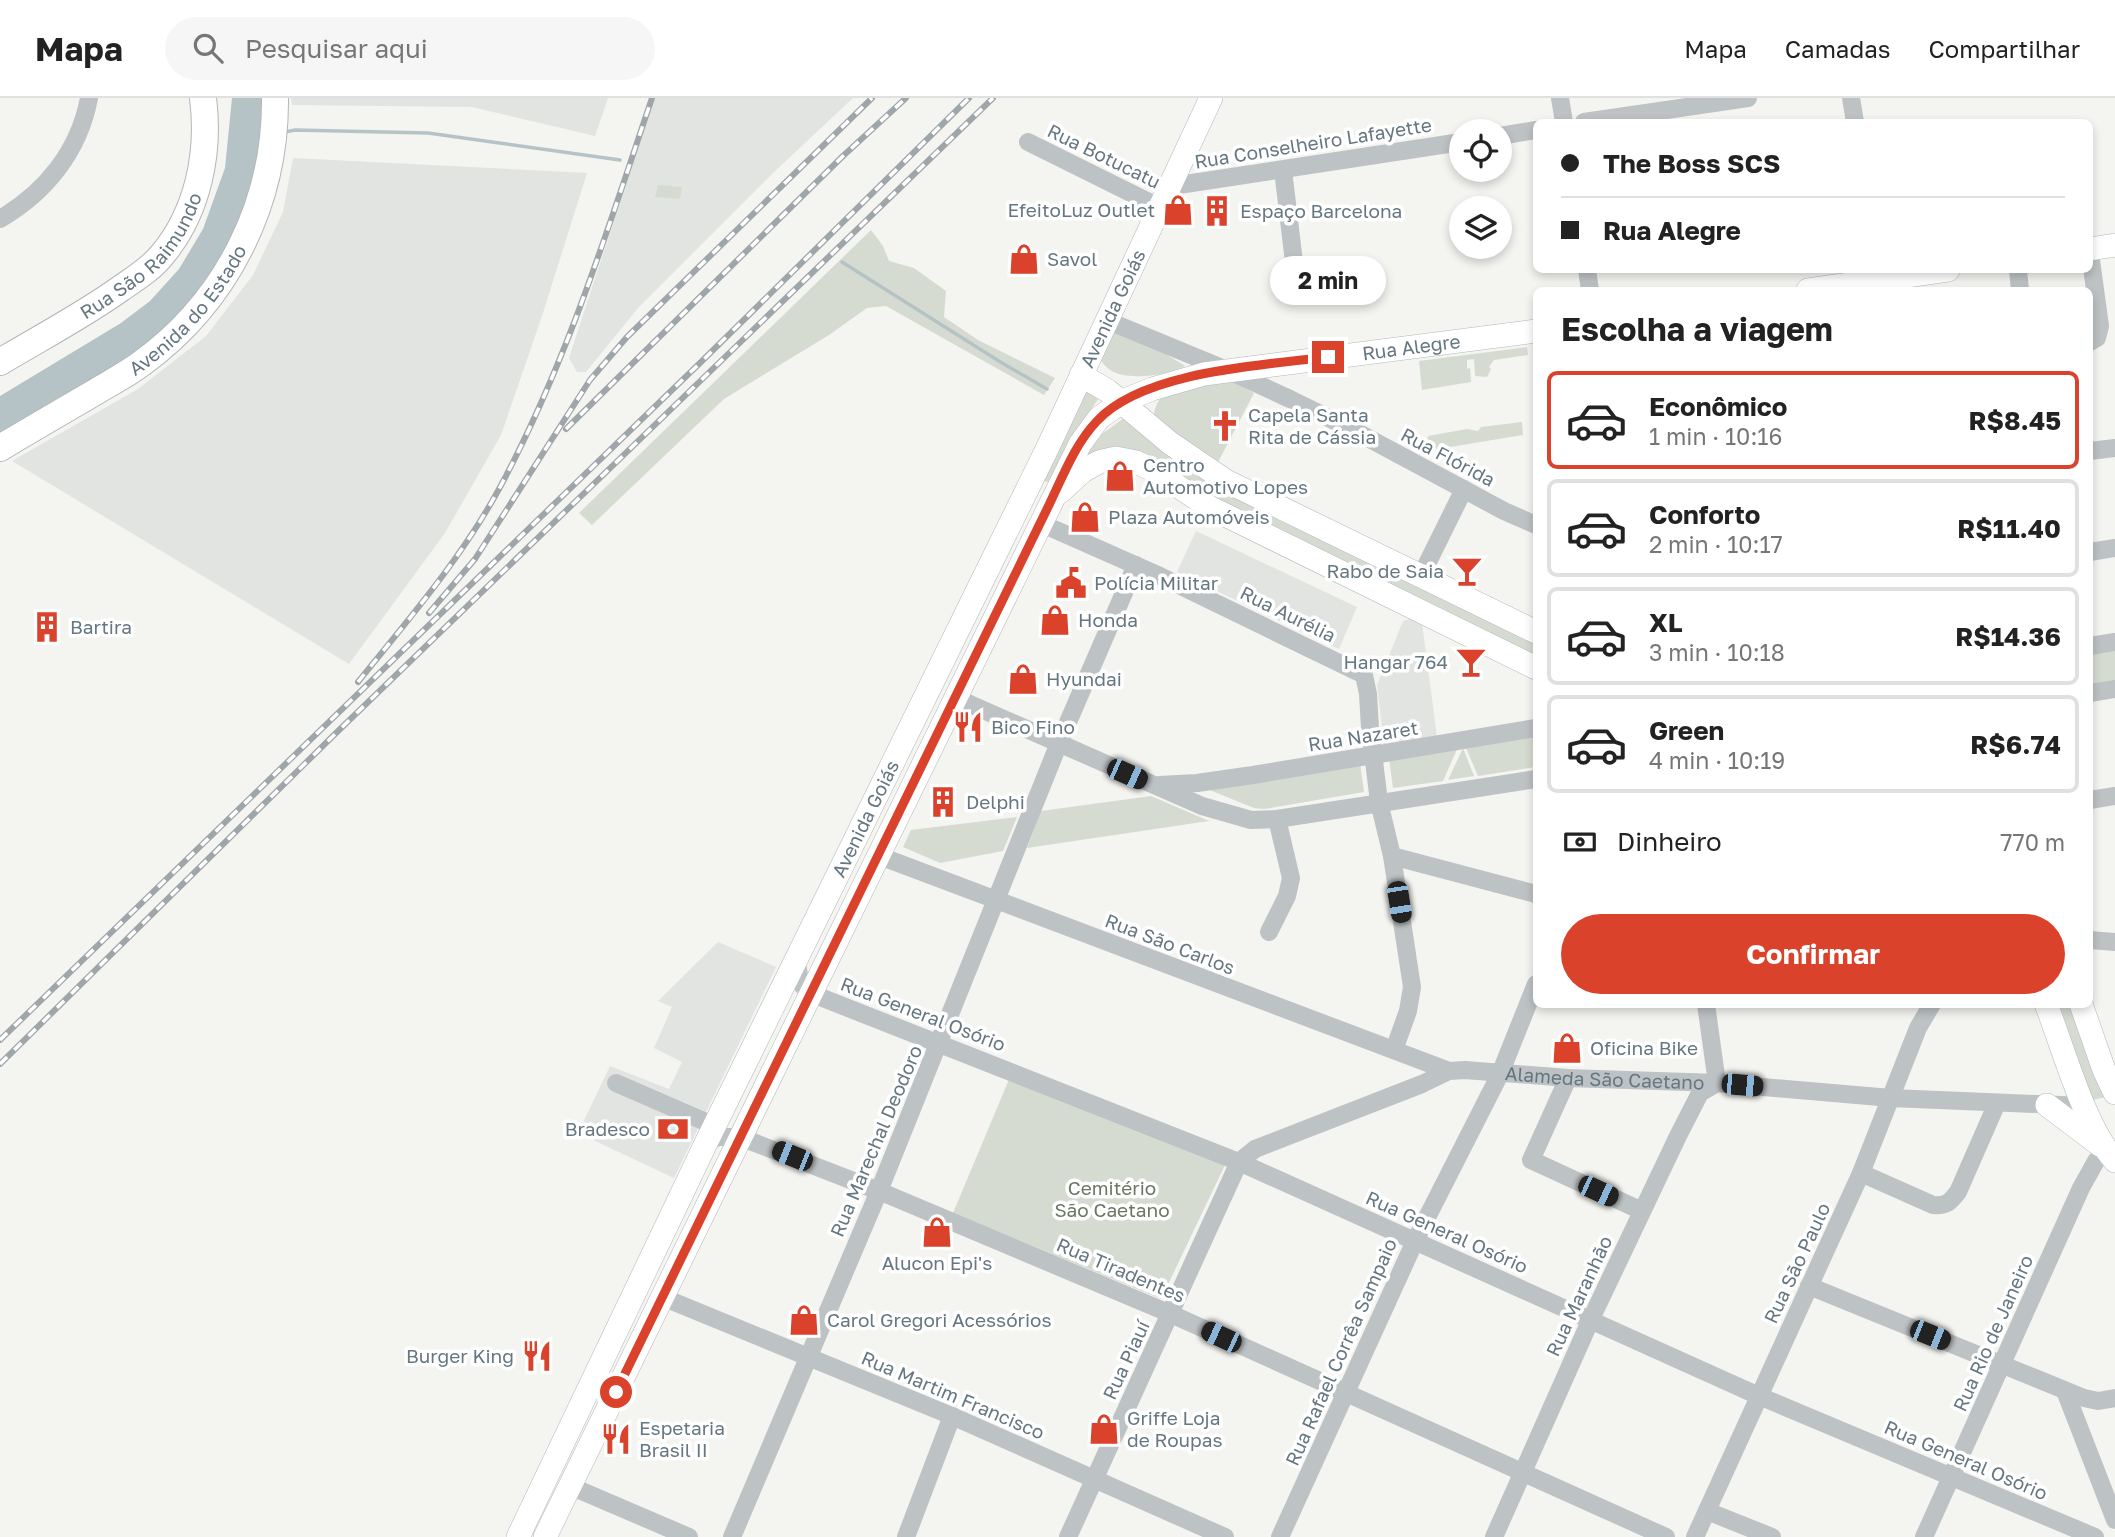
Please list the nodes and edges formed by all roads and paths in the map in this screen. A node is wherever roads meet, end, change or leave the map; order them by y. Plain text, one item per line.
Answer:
1 (89, 98) edge
2 (203, 98) edge
3 (275, 98) edge
4 (1211, 98) edge
5 (1560, 98) edge
6 (1748, 98) edge
7 (1851, 98) edge
8 (1719, 100) edge
9 (1564, 119) edge
10 (1602, 119) edge
11 (1854, 119) edge
12 (1533, 130) edge
13 (1512, 134) edge
14 (1028, 142) dead end
15 (1449, 144) edge
16 (1283, 170) junction
17 (1172, 186) junction
18 (1161, 208) junction
19 (0, 219) edge
20 (2115, 246) edge
21 (2093, 250) edge
22 (1294, 261) dead end
23 (1928, 273) edge
24 (2093, 273) edge
25 (1881, 280) edge
26 (1830, 287) edge
27 (1106, 320) junction
28 (1533, 331) edge
29 (2093, 340) edge
30 (0, 362) edge
31 (1227, 370) junction
32 (1081, 375) junction
33 (1123, 401) junction
34 (0, 448) edge
35 (2115, 448) edge
36 (1047, 449) junction
37 (2093, 452) edge
38 (1464, 489) junction
39 (1044, 514) junction
40 (1533, 524) edge
41 (2115, 548) edge
42 (2093, 552) edge
43 (1136, 565) junction
44 (1421, 576) junction
45 (1533, 631) edge
46 (2115, 642) edge
47 (2093, 646) edge
48 (1533, 667) edge
49 (2115, 690) edge
50 (2093, 693) edge
51 (956, 698) junction
52 (1533, 729) edge
53 (1059, 743) junction
54 (1372, 757) junction
55 (1533, 779) edge
56 (1197, 783) junction
57 (1150, 784) junction
58 (2115, 796) edge
59 (2093, 800) edge
60 (1379, 803) junction
61 (1202, 806) junction
62 (1278, 819) junction
63 (877, 855) junction
64 (1392, 856) junction
65 (1533, 893) edge
66 (996, 900) junction
67 (1269, 932) dead end
68 (2093, 940) edge
69 (2115, 942) edge
70 (797, 962) junction
71 (1533, 992) edge
72 (810, 993) junction
73 (1707, 1008) edge
74 (1929, 1008) edge
75 (2048, 1008) edge
76 (2082, 1008) edge
77 (939, 1044) junction
78 (1394, 1051) junction
79 (1449, 1071) junction
80 (1500, 1074) junction
81 (1568, 1078) junction
82 (616, 1083) dead end
83 (1717, 1083) junction
84 (2115, 1093) edge
85 (1891, 1098) junction
86 (1997, 1103) junction
87 (2047, 1105) junction
88 (2115, 1105) edge
89 (2085, 1106) junction
90 (711, 1135) junction
91 (740, 1137) junction
92 (2110, 1155) edge
93 (1239, 1162) junction
94 (1861, 1173) junction
95 (879, 1191) junction
96 (1642, 1211) junction
97 (1415, 1241) junction
98 (1809, 1286) junction
99 (662, 1297) junction
100 (1171, 1314) junction
101 (1591, 1320) junction
102 (808, 1357) junction
103 (2002, 1364) junction
104 (2065, 1391) junction
105 (1346, 1394) junction
106 (1759, 1396) junction
107 (2115, 1398) edge
108 (952, 1416) junction
109 (1521, 1472) junction
110 (1951, 1477) junction
111 (1094, 1478) junction
112 (570, 1486) junction
113 (1707, 1511) junction
114 (2115, 1520) edge
115 (518, 1537) edge
116 (545, 1537) edge
117 (689, 1537) edge
118 (732, 1537) edge
119 (906, 1537) edge
120 (1068, 1537) edge
121 (1225, 1537) edge
122 (1280, 1537) edge
123 (1494, 1537) edge
124 (1666, 1537) edge
125 (1695, 1537) edge
126 (1772, 1537) edge
127 (1924, 1537) edge
128 (2095, 1537) edge

1 - 19 street
2 - 30 highway, Rua São Raimundo
3 - 34 highway, Avenida do Estado
4 - 17 main road, Avenida Goiás
5 - 9 street
6 - 8 street
7 - 11 street
8 - 10 street
12 - 13 street
14 - 18 street, Rua Botucatu
15 - 16 street, Rua Conselheiro Lafayette
16 - 17 street, Rua Conselheiro Lafayette
16 - 22 street
17 - 18 main road, Avenida Goiás
18 - 27 main road, Avenida Goiás
20 - 21 main road
23 - 25 main road
24 - 29 street
25 - 26 main road
27 - 31 street, Rua Flórida
27 - 32 main road, Avenida Goiás
28 - 31 main road, Rua Alegre
31 - 33 main road, Rua Alegre
31 - 38 street, Rua Flórida
32 - 33 main road
32 - 36 main road, Avenida Goiás
33 - 39 main road, Avenida Goiás
33 - 44 main road
35 - 37 street
36 - 39 main road
36 - 70 main road, Avenida Goiás
38 - 40 street, Rua Flórida
38 - 44 street
39 - 43 street, Rua Aurélia
39 - 48 main road
39 - 51 main road, Avenida Goiás
41 - 42 street
43 - 53 street, Rua Marechal Deodoro
43 - 54 street, Rua Aurélia
44 - 45 main road
46 - 47 street
49 - 50 street
51 - 53 street
51 - 63 main road, Avenida Goiás
52 - 54 street, Rua Nazaret
53 - 57 street
53 - 66 street, Rua Marechal Deodoro
54 - 56 street, Rua Nazaret
54 - 60 street
55 - 60 street
56 - 57 street, Rua Nazaret
56 - 61 street
57 - 61 street
58 - 59 street
60 - 62 street
60 - 64 street
61 - 62 street
62 - 67 street
63 - 66 street, Rua São Carlos
63 - 72 main road, Avenida Goiás
64 - 65 street
64 - 78 street
66 - 77 street, Rua Marechal Deodoro
66 - 78 street, Rua São Carlos
68 - 69 street
70 - 72 street, Rua General Osório
70 - 90 main road, Avenida Goiás
71 - 80 street, Rua Rafael Corrêa Sampaio
72 - 77 street, Rua General Osório
72 - 91 main road, Avenida Goiás
73 - 83 street
74 - 85 street, Rua São Paulo
75 - 89 main road
76 - 84 main road
77 - 93 street, Rua General Osório
77 - 95 street, Rua Marechal Deodoro
78 - 79 street, Rua São Carlos
79 - 80 street, Alameda São Caetano
79 - 93 street, Alameda São Caetano
80 - 81 street, Alameda São Caetano
80 - 97 street, Rua Rafael Corrêa Sampaio
81 - 83 street, Alameda São Caetano
81 - 96 street
82 - 90 street
83 - 85 street, Alameda São Caetano
83 - 96 street, Rua Maranhão
85 - 86 street, Alameda São Caetano
85 - 94 street, Rua São Paulo
86 - 87 street, Alameda São Caetano
86 - 94 street
87 - 89 street, Alameda São Caetano
87 - 92 main road
88 - 89 main road, Alameda São Caetano
89 - 92 main road
90 - 91 street
90 - 115 main road, Avenida Goiás
91 - 95 street, Rua Tiradentes
91 - 99 main road, Avenida Goiás
92 - 103 street, Rua Rio de Janeiro
93 - 97 street, Rua General Osório
93 - 100 street, Rua Piauí
94 - 98 street, Rua São Paulo
95 - 100 street, Rua Tiradentes
95 - 102 street, Rua Marechal Deodoro
96 - 101 street, Rua Maranhão
97 - 101 street, Rua General Osório
97 - 105 street, Rua Rafael Corrêa Sampaio
98 - 103 street
98 - 106 street, Rua São Paulo
99 - 102 street, Rua Martim Francisco
99 - 112 main road, Avenida Goiás
100 - 105 street, Rua Tiradentes
100 - 111 street, Rua Piauí
101 - 106 street, Rua General Osório
101 - 109 street, Rua Maranhão
102 - 108 street, Rua Martim Francisco
102 - 118 street, Rua Marechal Deodoro
103 - 104 street
103 - 110 street, Rua Rio de Janeiro
104 - 107 street
104 - 114 street
105 - 109 street, Rua Tiradentes
105 - 122 street, Rua Rafael Corrêa Sampaio
106 - 110 street, Rua General Osório
106 - 113 street, Rua São Paulo
108 - 111 street, Rua Martim Francisco
108 - 119 street
109 - 123 street, Rua Maranhão
109 - 124 street, Rua Tiradentes
110 - 127 street, Rua Rio de Janeiro
110 - 128 street, Rua General Osório
111 - 120 street, Rua Piauí
111 - 121 street, Rua Martim Francisco
112 - 116 main road, Avenida Goiás
112 - 117 street
113 - 125 street, Rua São Paulo
113 - 126 street

